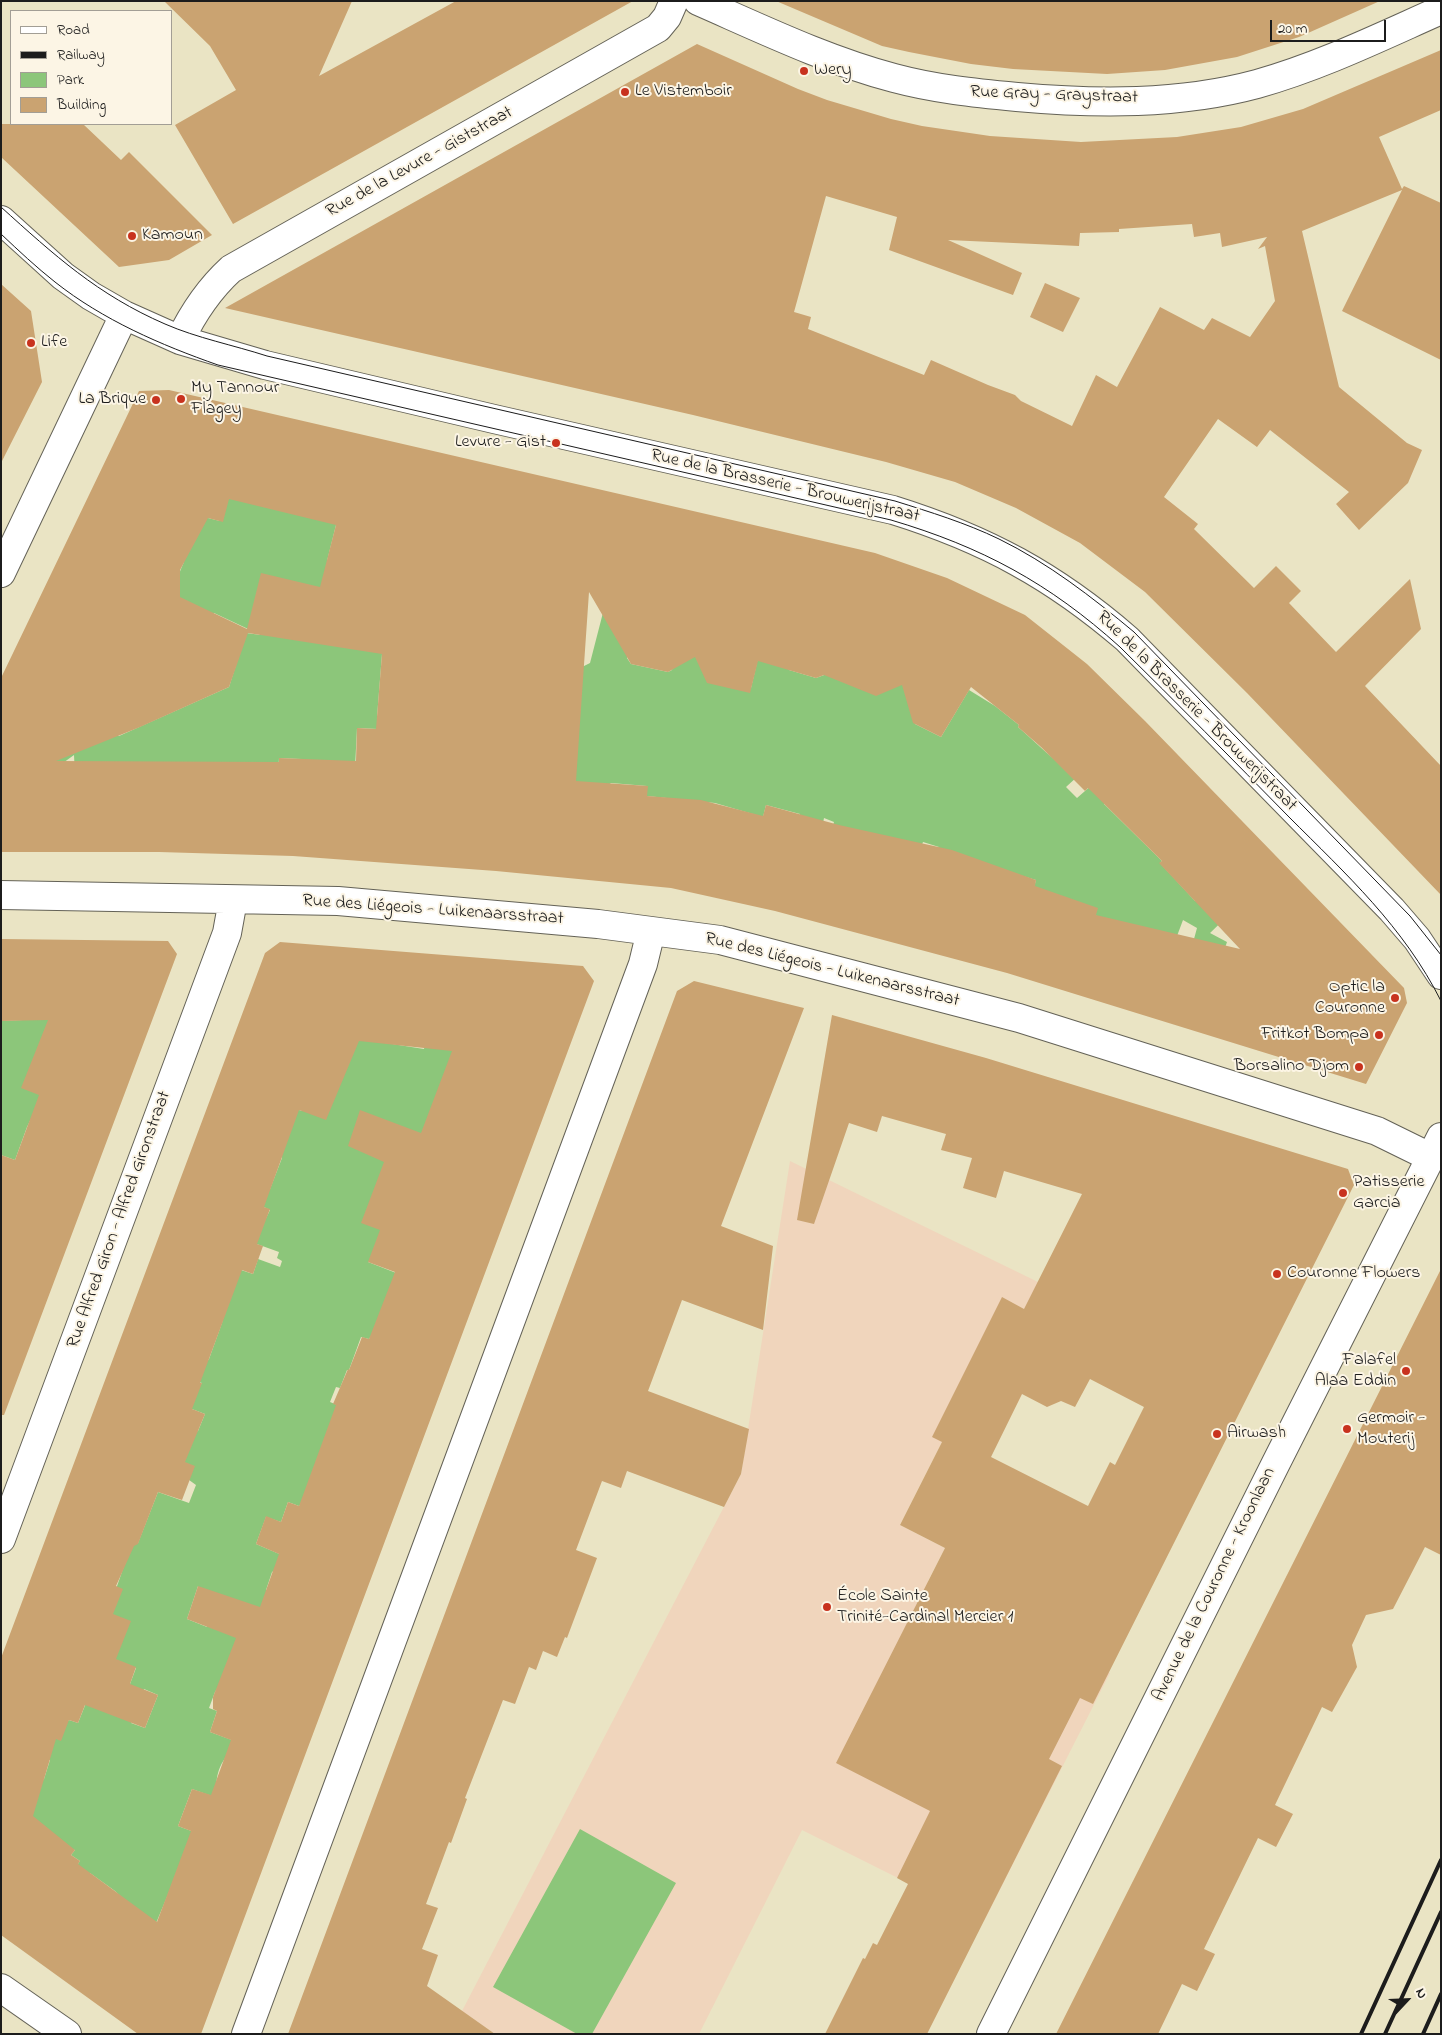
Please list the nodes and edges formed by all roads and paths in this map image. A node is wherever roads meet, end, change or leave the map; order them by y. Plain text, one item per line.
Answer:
1 (674, 1) edge
2 (698, 1) edge
3 (729, 7) edge
4 (1441, 10) edge
5 (1, 220) edge
6 (124, 315) junction
7 (180, 340) junction
8 (1, 573) edge
9 (1, 895) edge
10 (232, 900) junction
11 (651, 931) junction
12 (1441, 975) edge
13 (1436, 1147) edge
14 (1, 1539) edge
15 (1, 1988) edge
16 (67, 2034) edge
17 (246, 2034) edge
18 (991, 2034) edge

1 - 7 street, Rue de la Levure - Giststraat
2 - 3 street, Rue Gray - Graystraat
3 - 4 street, Rue Gray - Graystraat
5 - 6 street, Rue de la Brasserie - Brouwerijstraat
6 - 7 street, Rue de la Brasserie - Brouwerijstraat
6 - 8 street
7 - 12 street, Rue de la Brasserie - Brouwerijstraat
9 - 10 street, Rue des Liégeois - Luikenaarsstraat
10 - 11 street, Rue des Liégeois - Luikenaarsstraat
10 - 14 street, Rue Alfred Giron - Alfred Gironstraat
11 - 13 street, Rue des Liégeois - Luikenaarsstraat
11 - 17 street
13 - 18 street, Avenue de la Couronne - Kroonlaan
15 - 16 street

